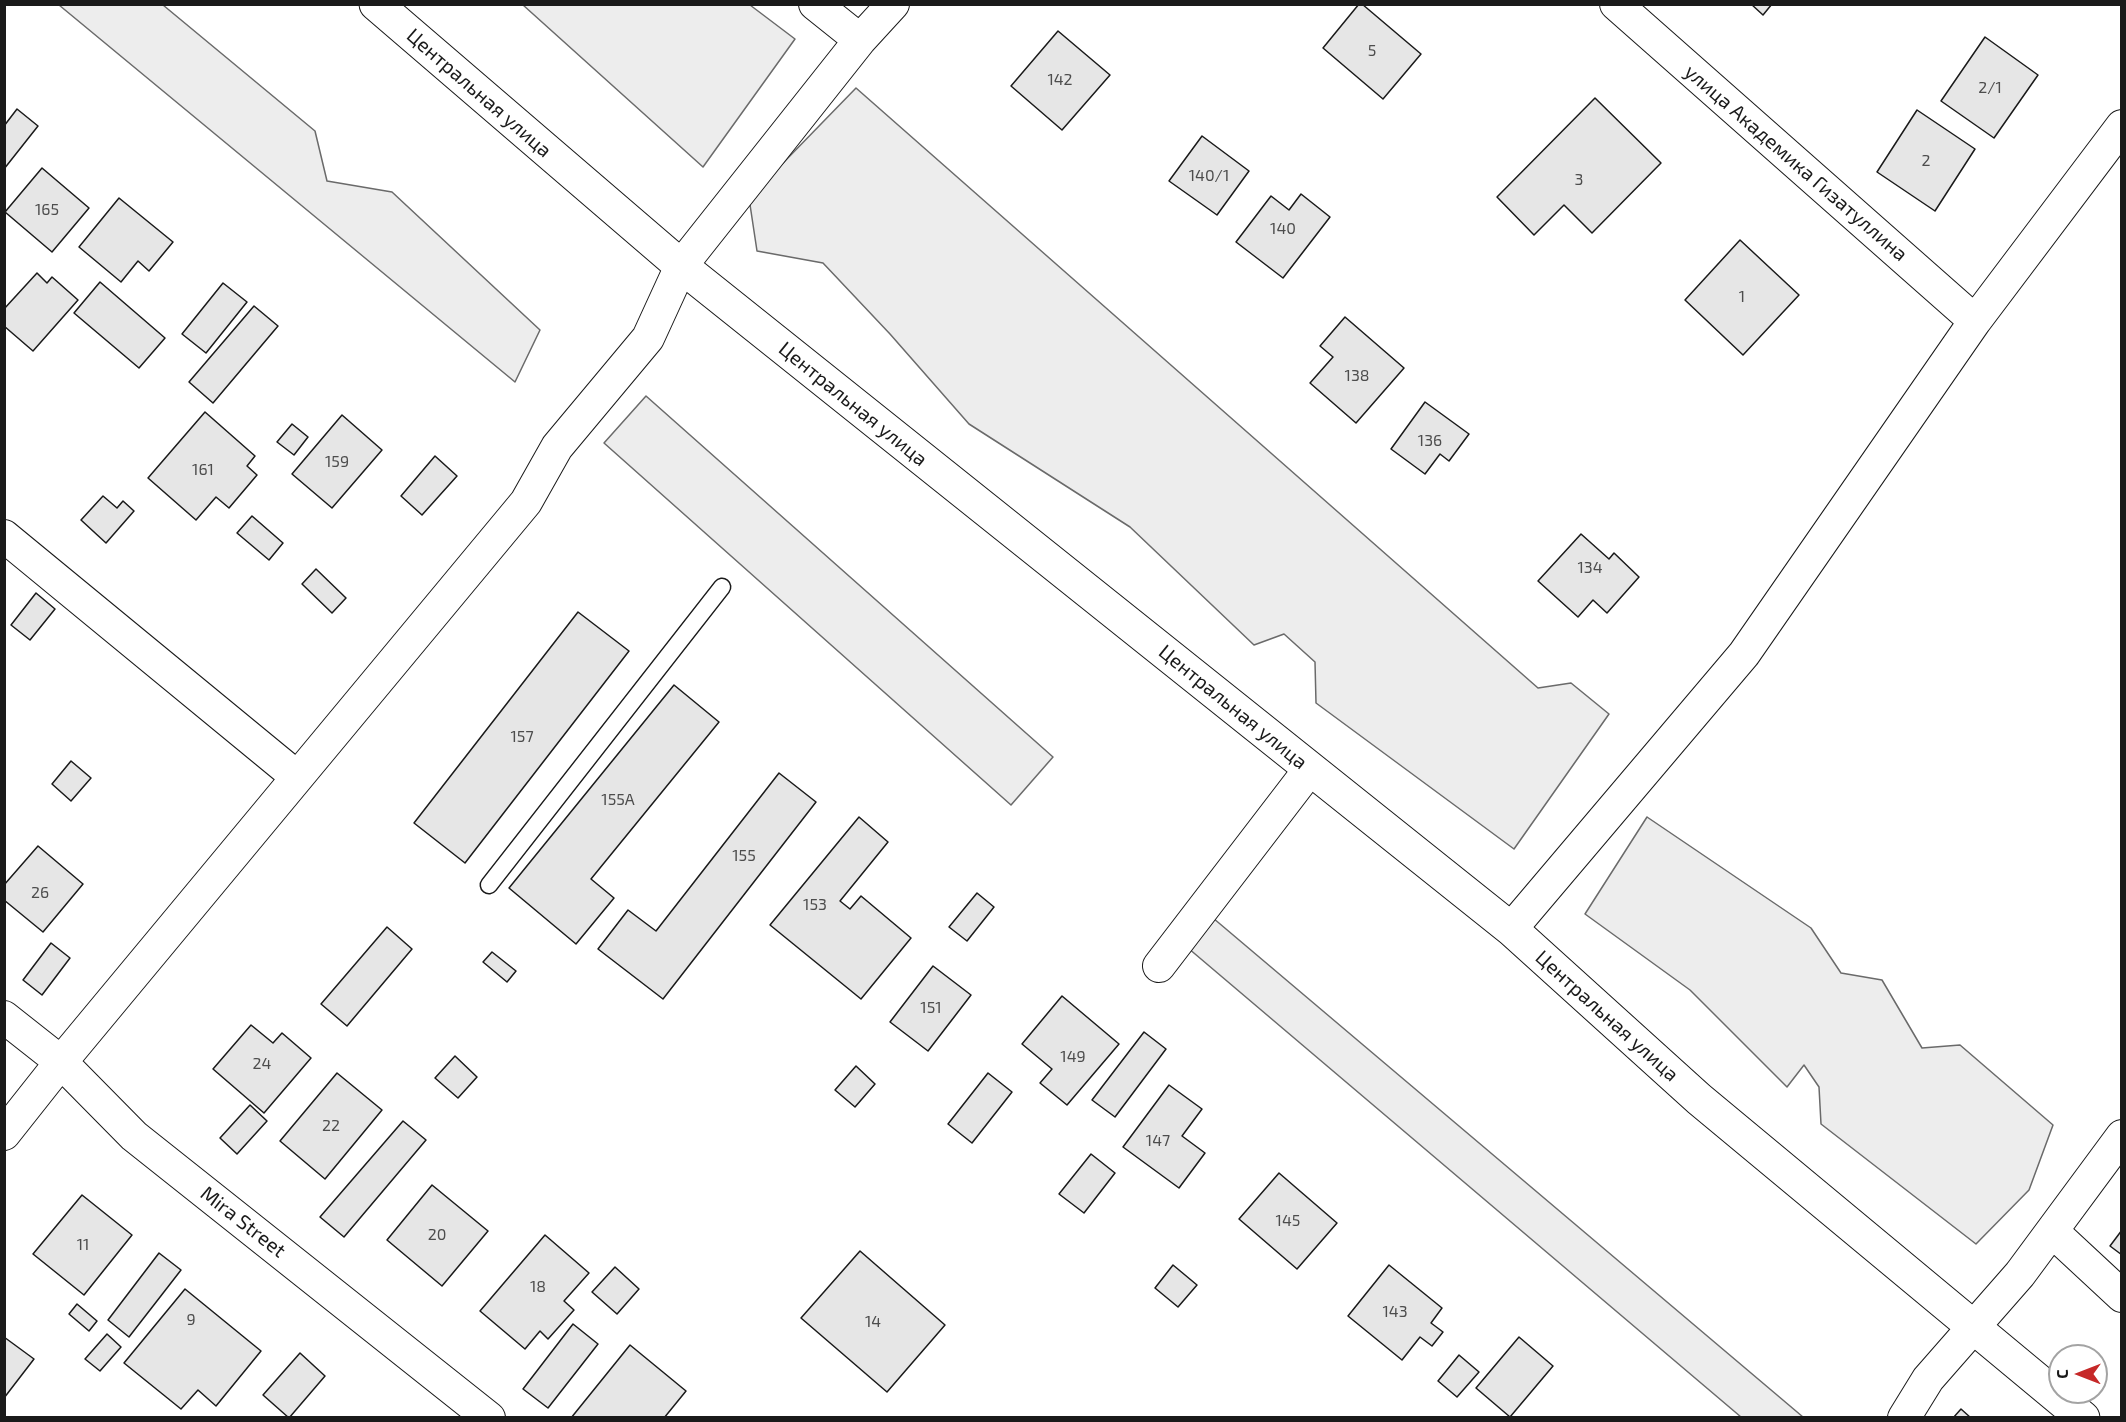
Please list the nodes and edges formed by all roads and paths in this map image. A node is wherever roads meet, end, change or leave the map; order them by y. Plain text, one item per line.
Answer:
1 (376, 4) edge
2 (815, 4) edge
3 (893, 4) edge
4 (1616, 4) edge
5 (860, 40) junction
6 (2121, 126) edge
7 (681, 266) junction
8 (1975, 321) junction
9 (4, 536) edge
10 (722, 587) dead end
11 (1310, 768) junction
12 (297, 777) junction
13 (489, 885) dead end
14 (1511, 929) junction
15 (1159, 966) dead end
16 (4, 1017) edge
17 (61, 1062) junction
18 (4, 1134) edge
19 (2121, 1136) edge
20 (2052, 1231) junction
21 (2121, 1296) edge
22 (1975, 1326) junction
23 (489, 1418) edge
24 (1904, 1418) edge
25 (2083, 1418) edge

1 - 7 street, Центральная улица
2 - 5 street
3 - 5 street
4 - 8 street, улица Академика Гизатуллина
5 - 7 street
6 - 8 street
7 - 11 street, Центральная улица
7 - 12 street
8 - 14 street
9 - 12 street
10 - 13 lane
11 - 14 street, Центральная улица
11 - 15 street
12 - 17 street
14 - 22 street, Центральная улица
16 - 17 street, Mira Street
17 - 18 street
17 - 23 street, Mira Street
19 - 20 street
20 - 21 street
20 - 22 street
22 - 24 street
22 - 25 street, Центральная улица

